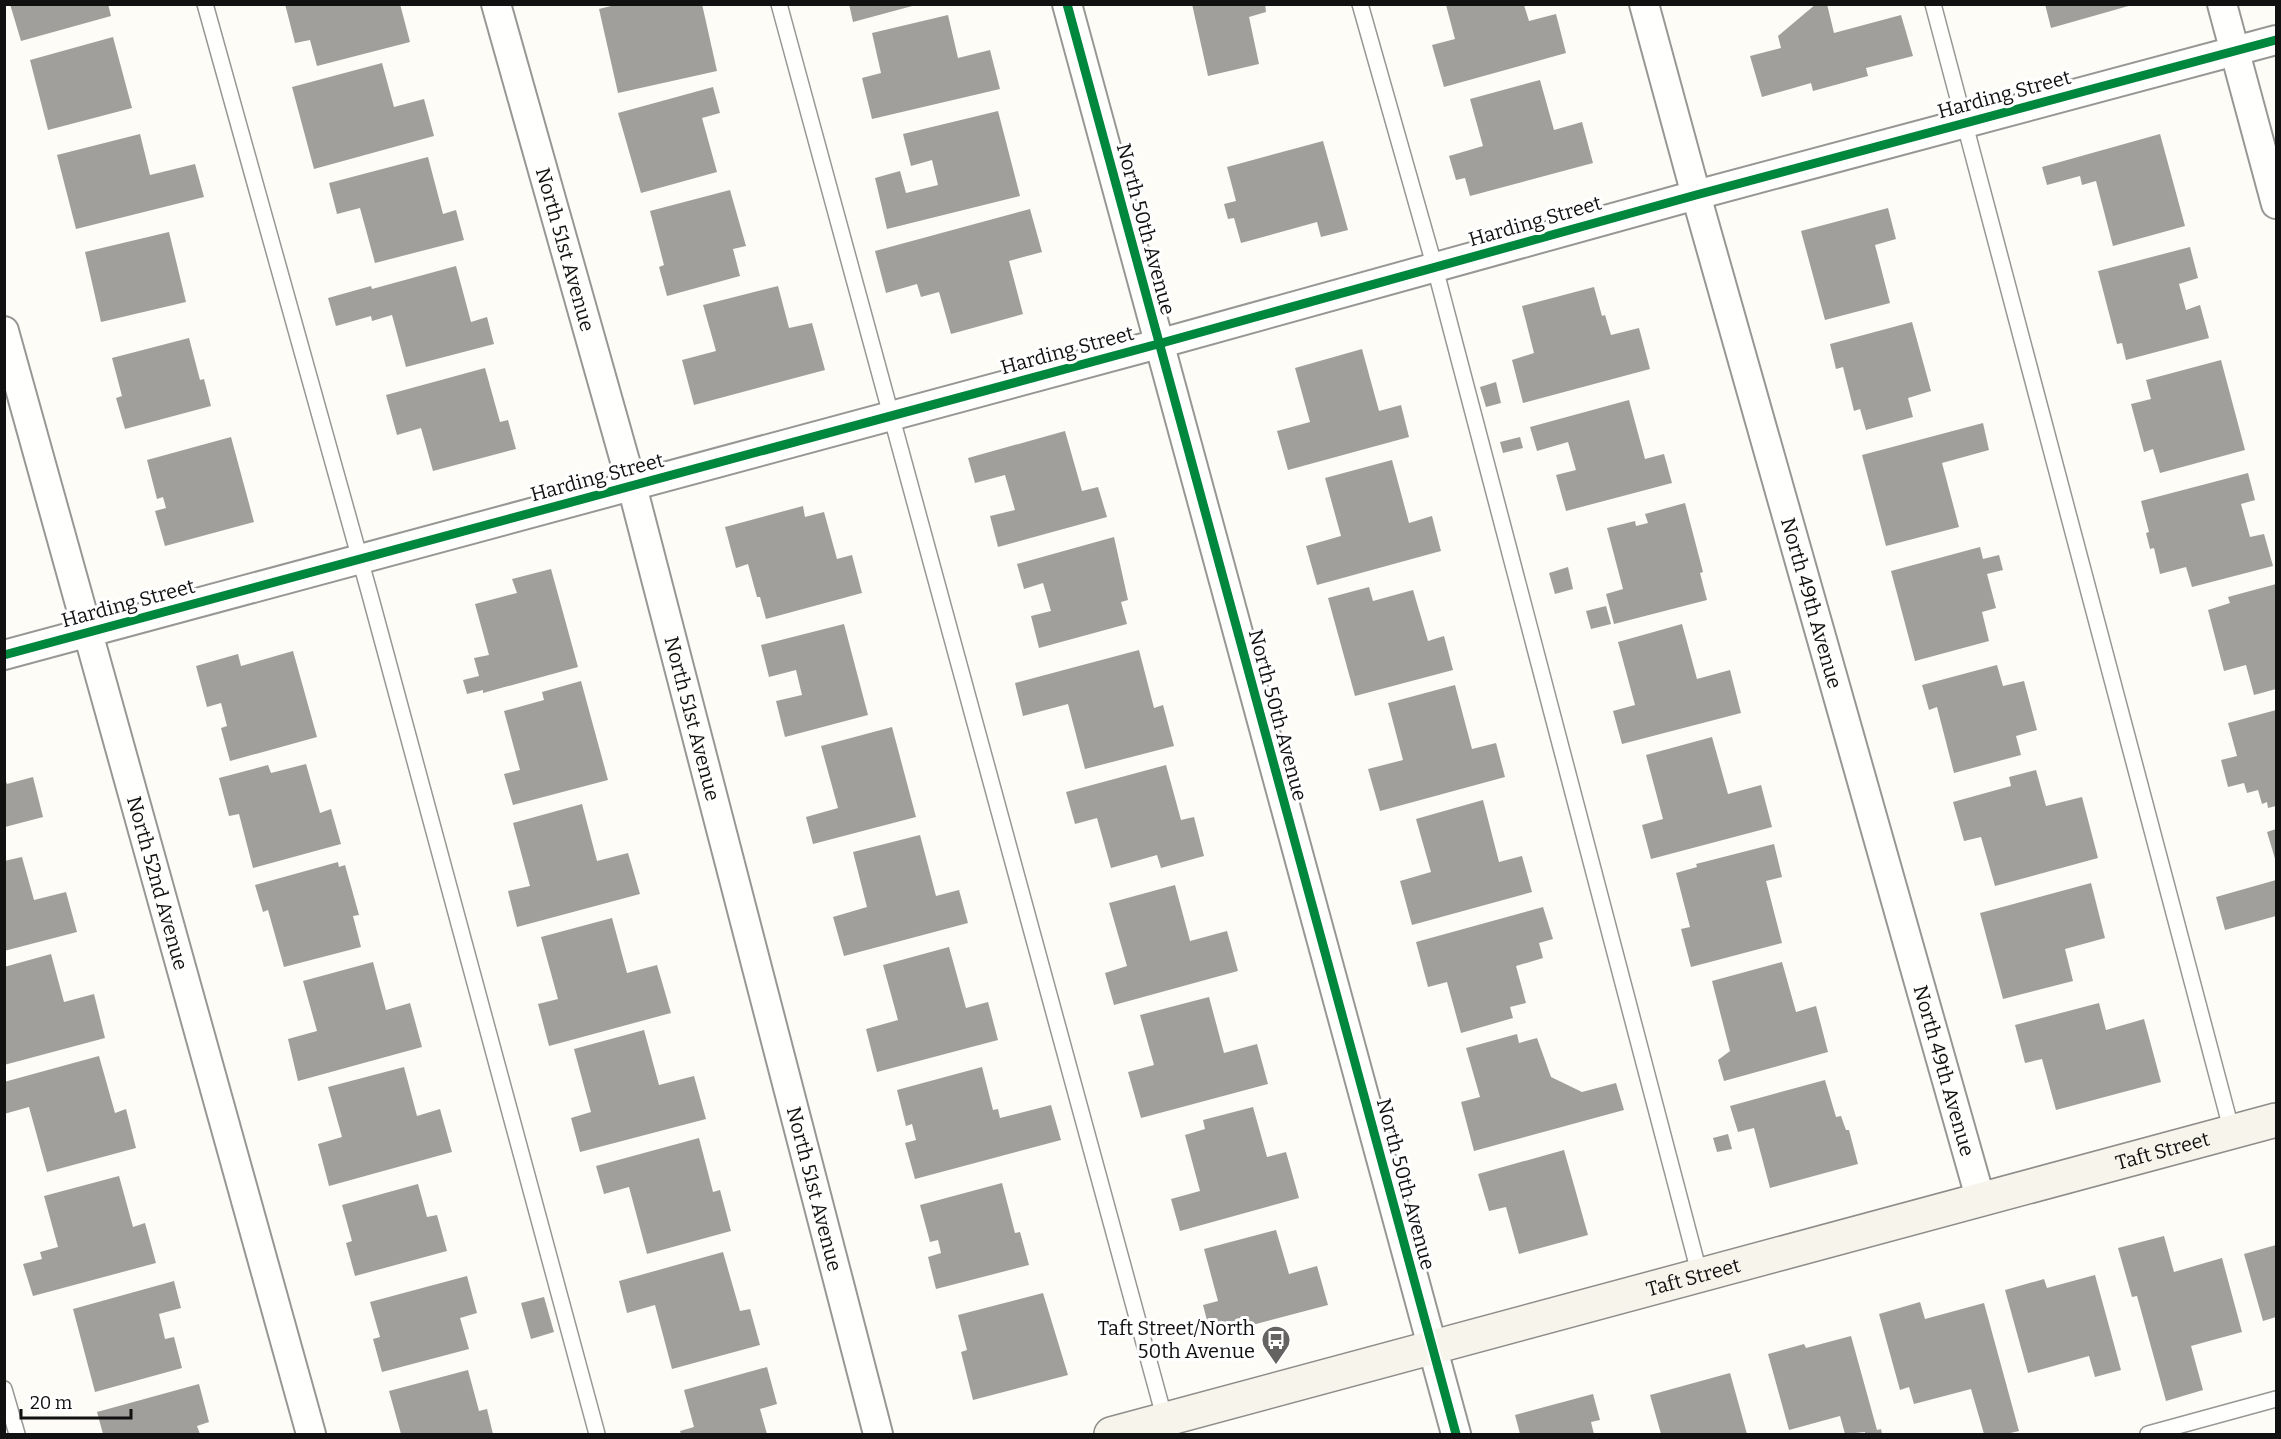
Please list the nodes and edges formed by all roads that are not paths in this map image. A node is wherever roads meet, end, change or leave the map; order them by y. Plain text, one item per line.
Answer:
1 (205, 4) edge
2 (496, 4) edge
3 (779, 4) edge
4 (1067, 4) edge
5 (1360, 4) edge
6 (1644, 4) edge
7 (1933, 4) edge
8 (2222, 4) edge
9 (2277, 40) edge
10 (2235, 51) junction
11 (1965, 123) junction
12 (1696, 195) junction
13 (2277, 204) edge
14 (1435, 268) junction
15 (4, 331) edge
16 (1158, 344) junction
17 (891, 416) junction
18 (632, 486) junction
19 (360, 559) junction
20 (88, 632) junction
21 (4, 655) edge
22 (2277, 1120) edge
23 (2232, 1132) junction
24 (1981, 1201) junction
25 (1700, 1276) junction
26 (1432, 1348) junction
27 (4, 1389) edge
28 (2277, 1399) edge
29 (1165, 1420) junction
30 (17, 1434) edge
31 (311, 1434) edge
32 (597, 1434) edge
33 (878, 1434) edge
34 (1111, 1434) edge
35 (1456, 1434) edge
36 (2148, 1434) edge

1 - 19 lane
2 - 18 street, North 51st Avenue
3 - 17 lane
4 - 16 street, North 50th Avenue
5 - 14 lane
6 - 12 street, North 49th Avenue
7 - 11 lane
8 - 10 street
9 - 10 street, Harding Street
10 - 11 street, Harding Street
10 - 13 street
11 - 12 street, Harding Street
11 - 23 lane
12 - 14 street, Harding Street
12 - 24 street, North 49th Avenue
14 - 16 street, Harding Street
14 - 25 lane
15 - 20 street, North 52nd Avenue
16 - 17 street, Harding Street
16 - 26 street, North 50th Avenue
17 - 18 street, Harding Street
17 - 29 lane
18 - 19 street, Harding Street
18 - 33 street, North 51st Avenue
19 - 20 street, Harding Street
19 - 32 lane
20 - 21 street, Harding Street
20 - 31 street, North 52nd Avenue
22 - 23 street, Taft Street
23 - 24 street, Taft Street
24 - 25 street, Taft Street
25 - 26 street, Taft Street
26 - 29 street, Taft Street
26 - 35 street, North 50th Avenue
27 - 30 lane
28 - 36 lane
29 - 34 street, Taft Street

